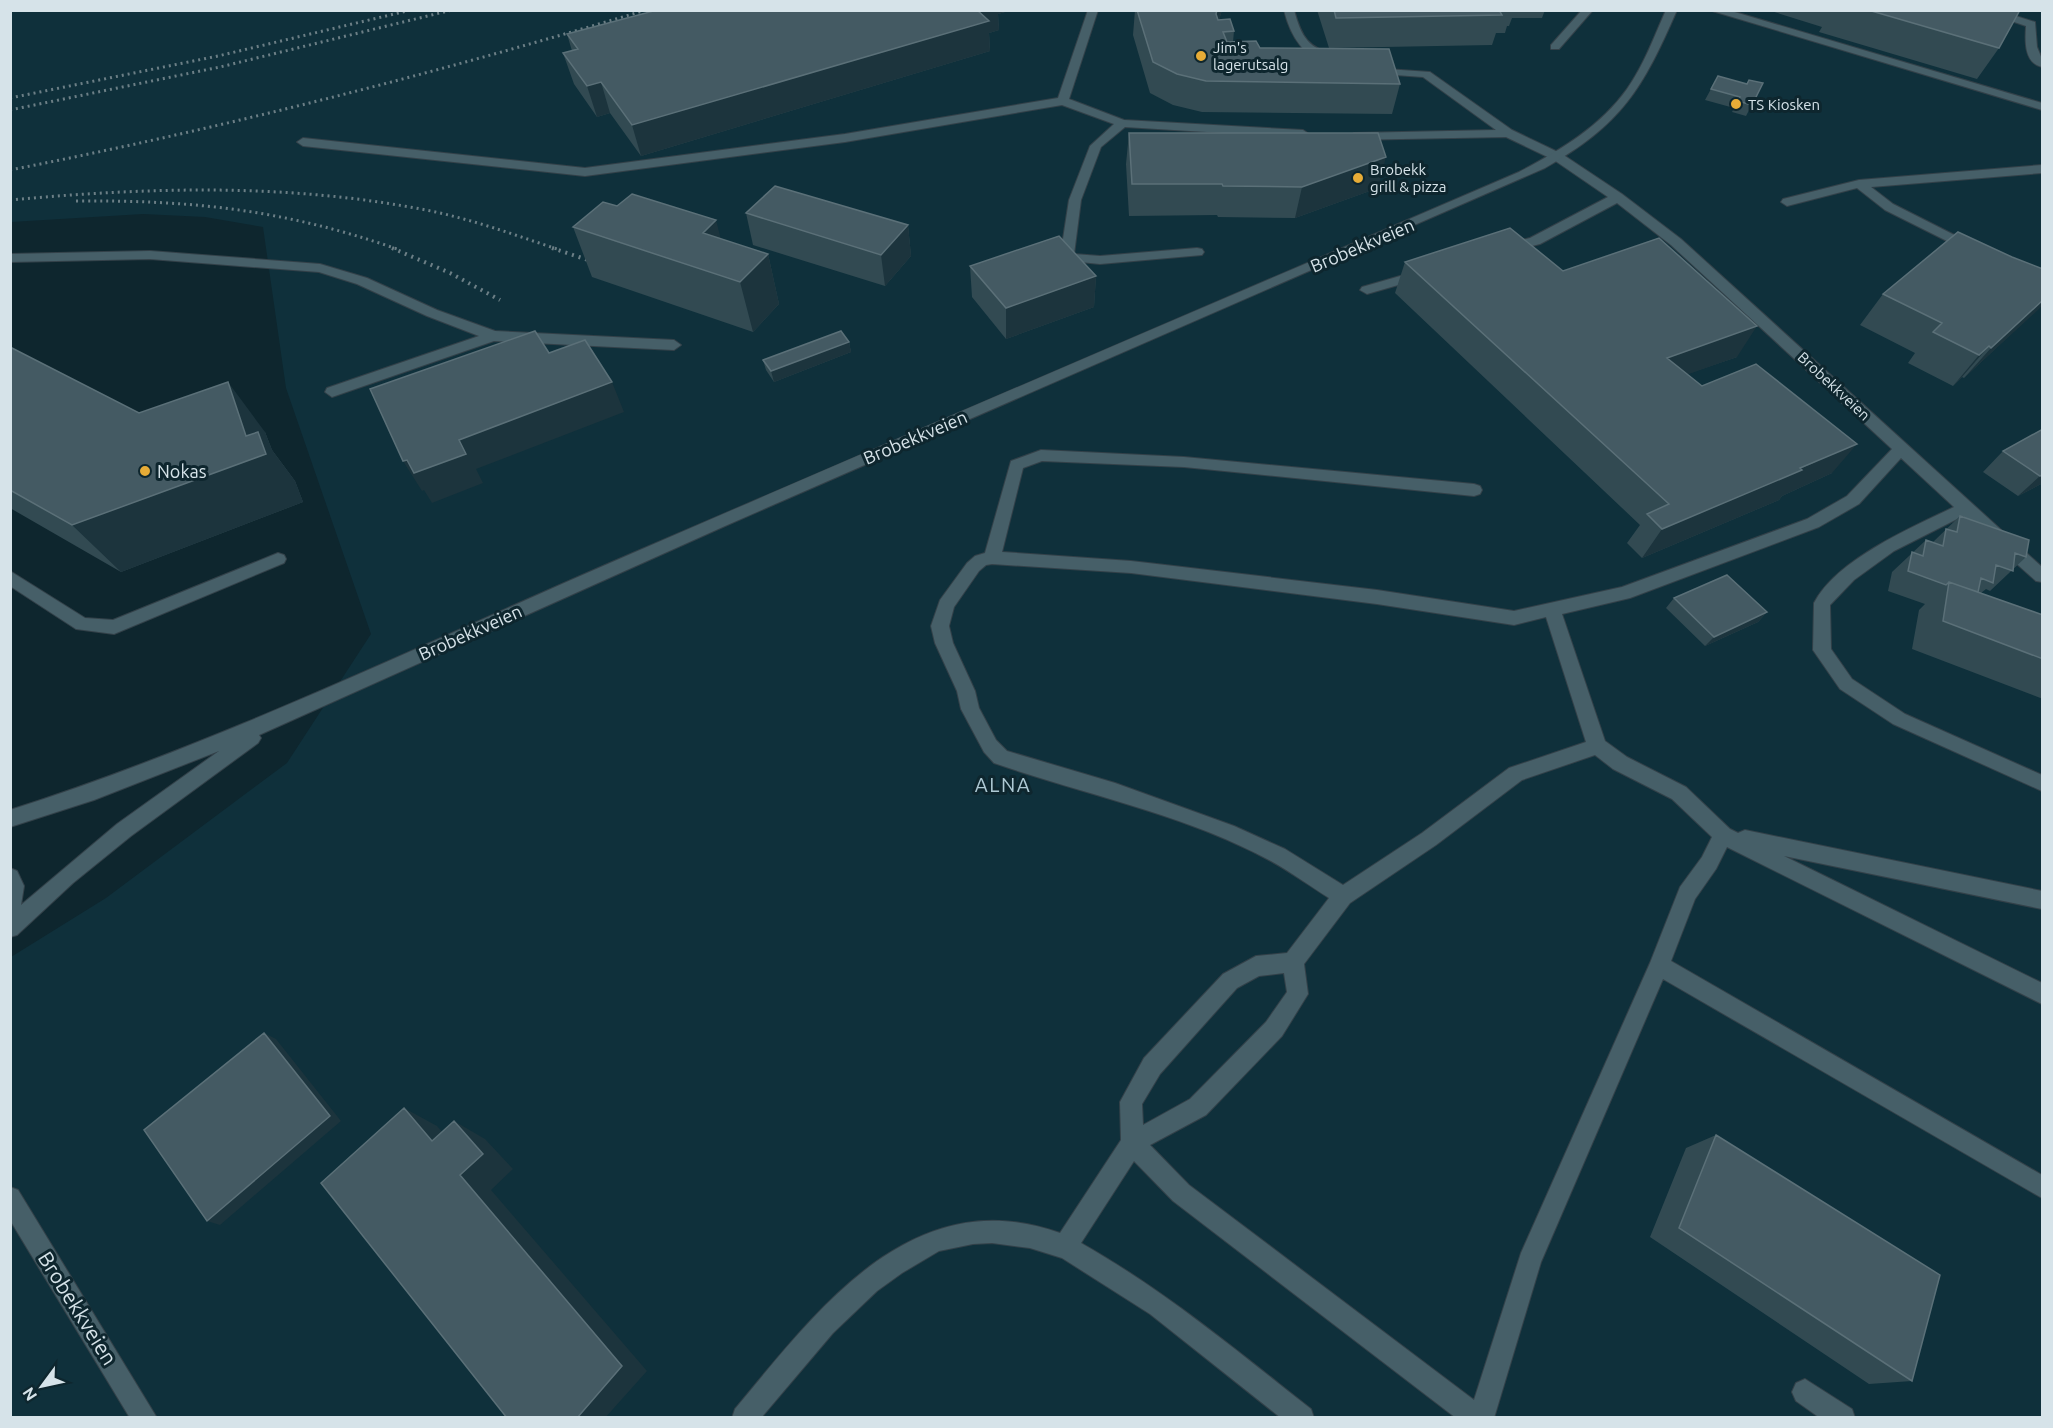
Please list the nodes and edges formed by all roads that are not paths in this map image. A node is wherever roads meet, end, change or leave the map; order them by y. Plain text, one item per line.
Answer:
1 (1093, 10) edge
2 (1288, 10) edge
3 (1588, 10) edge
4 (1672, 10) edge
5 (1714, 10) edge
6 (1984, 10) edge
7 (1555, 47) dead end
8 (1340, 61) edge
9 (2043, 64) edge
10 (1362, 68) edge
11 (1063, 101) junction
12 (2043, 107) edge
13 (1122, 123) junction
14 (1508, 133) junction
15 (1321, 135) edge
16 (1344, 136) edge
17 (303, 142) dead end
18 (1558, 157) junction
19 (2043, 169) edge
20 (1859, 184) junction
21 (1618, 198) junction
22 (1787, 202) dead end
23 (1197, 252) dead end
24 (1490, 254) edge
25 (1067, 256) junction
26 (1986, 256) edge
27 (1043, 257) edge
28 (10, 258) edge
29 (1434, 270) edge
30 (1367, 290) dead end
31 (493, 336) junction
32 (674, 345) dead end
33 (332, 392) dead end
34 (1901, 448) junction
35 (1474, 490) dead end
36 (1965, 508) junction
37 (992, 558) junction
38 (278, 559) dead end
39 (2043, 576) edge
40 (10, 577) edge
41 (1552, 610) junction
42 (275, 722) junction
43 (1597, 746) junction
44 (2043, 783) edge
45 (10, 819) edge
46 (1723, 835) junction
47 (10, 877) edge
48 (1343, 896) junction
49 (2043, 900) edge
50 (10, 911) edge
51 (10, 928) edge
52 (1293, 962) junction
53 (1659, 965) junction
54 (2043, 994) edge
55 (1132, 1143) junction
56 (2043, 1187) edge
57 (10, 1198) edge
58 (1065, 1247) junction
59 (1805, 1392) dead end
60 (146, 1418) edge
61 (744, 1418) edge
62 (1302, 1418) edge
63 (1479, 1418) edge
64 (1843, 1418) edge

1 - 11 street
2 - 8 street
3 - 7 street
4 - 18 street, Brobekkveien
5 - 12 street
6 - 9 street
10 - 14 street
11 - 13 street
11 - 17 street
13 - 15 street
13 - 25 street
14 - 16 street
14 - 18 street
18 - 21 street, Brobekkveien
18 - 42 street, Brobekkveien
19 - 20 street
20 - 22 street
20 - 26 street
21 - 24 street
21 - 34 street, Brobekkveien
23 - 25 street
25 - 27 street
28 - 31 street
29 - 30 street
31 - 32 street
31 - 33 street
34 - 36 street, Brobekkveien
34 - 41 street
35 - 37 street
36 - 39 street, Brobekkveien
36 - 44 street
37 - 41 street
37 - 48 street
38 - 40 street
41 - 43 street
42 - 45 street, Brobekkveien
42 - 51 street, Brobekkveien
43 - 46 street
43 - 48 street
46 - 49 street
46 - 53 street
46 - 54 street
47 - 50 street
48 - 52 street
52 - 55 street
52 - 55 street
53 - 56 street
53 - 63 street
55 - 58 street
55 - 63 street
57 - 60 street, Brobekkveien
58 - 61 street
58 - 62 street
59 - 64 street

